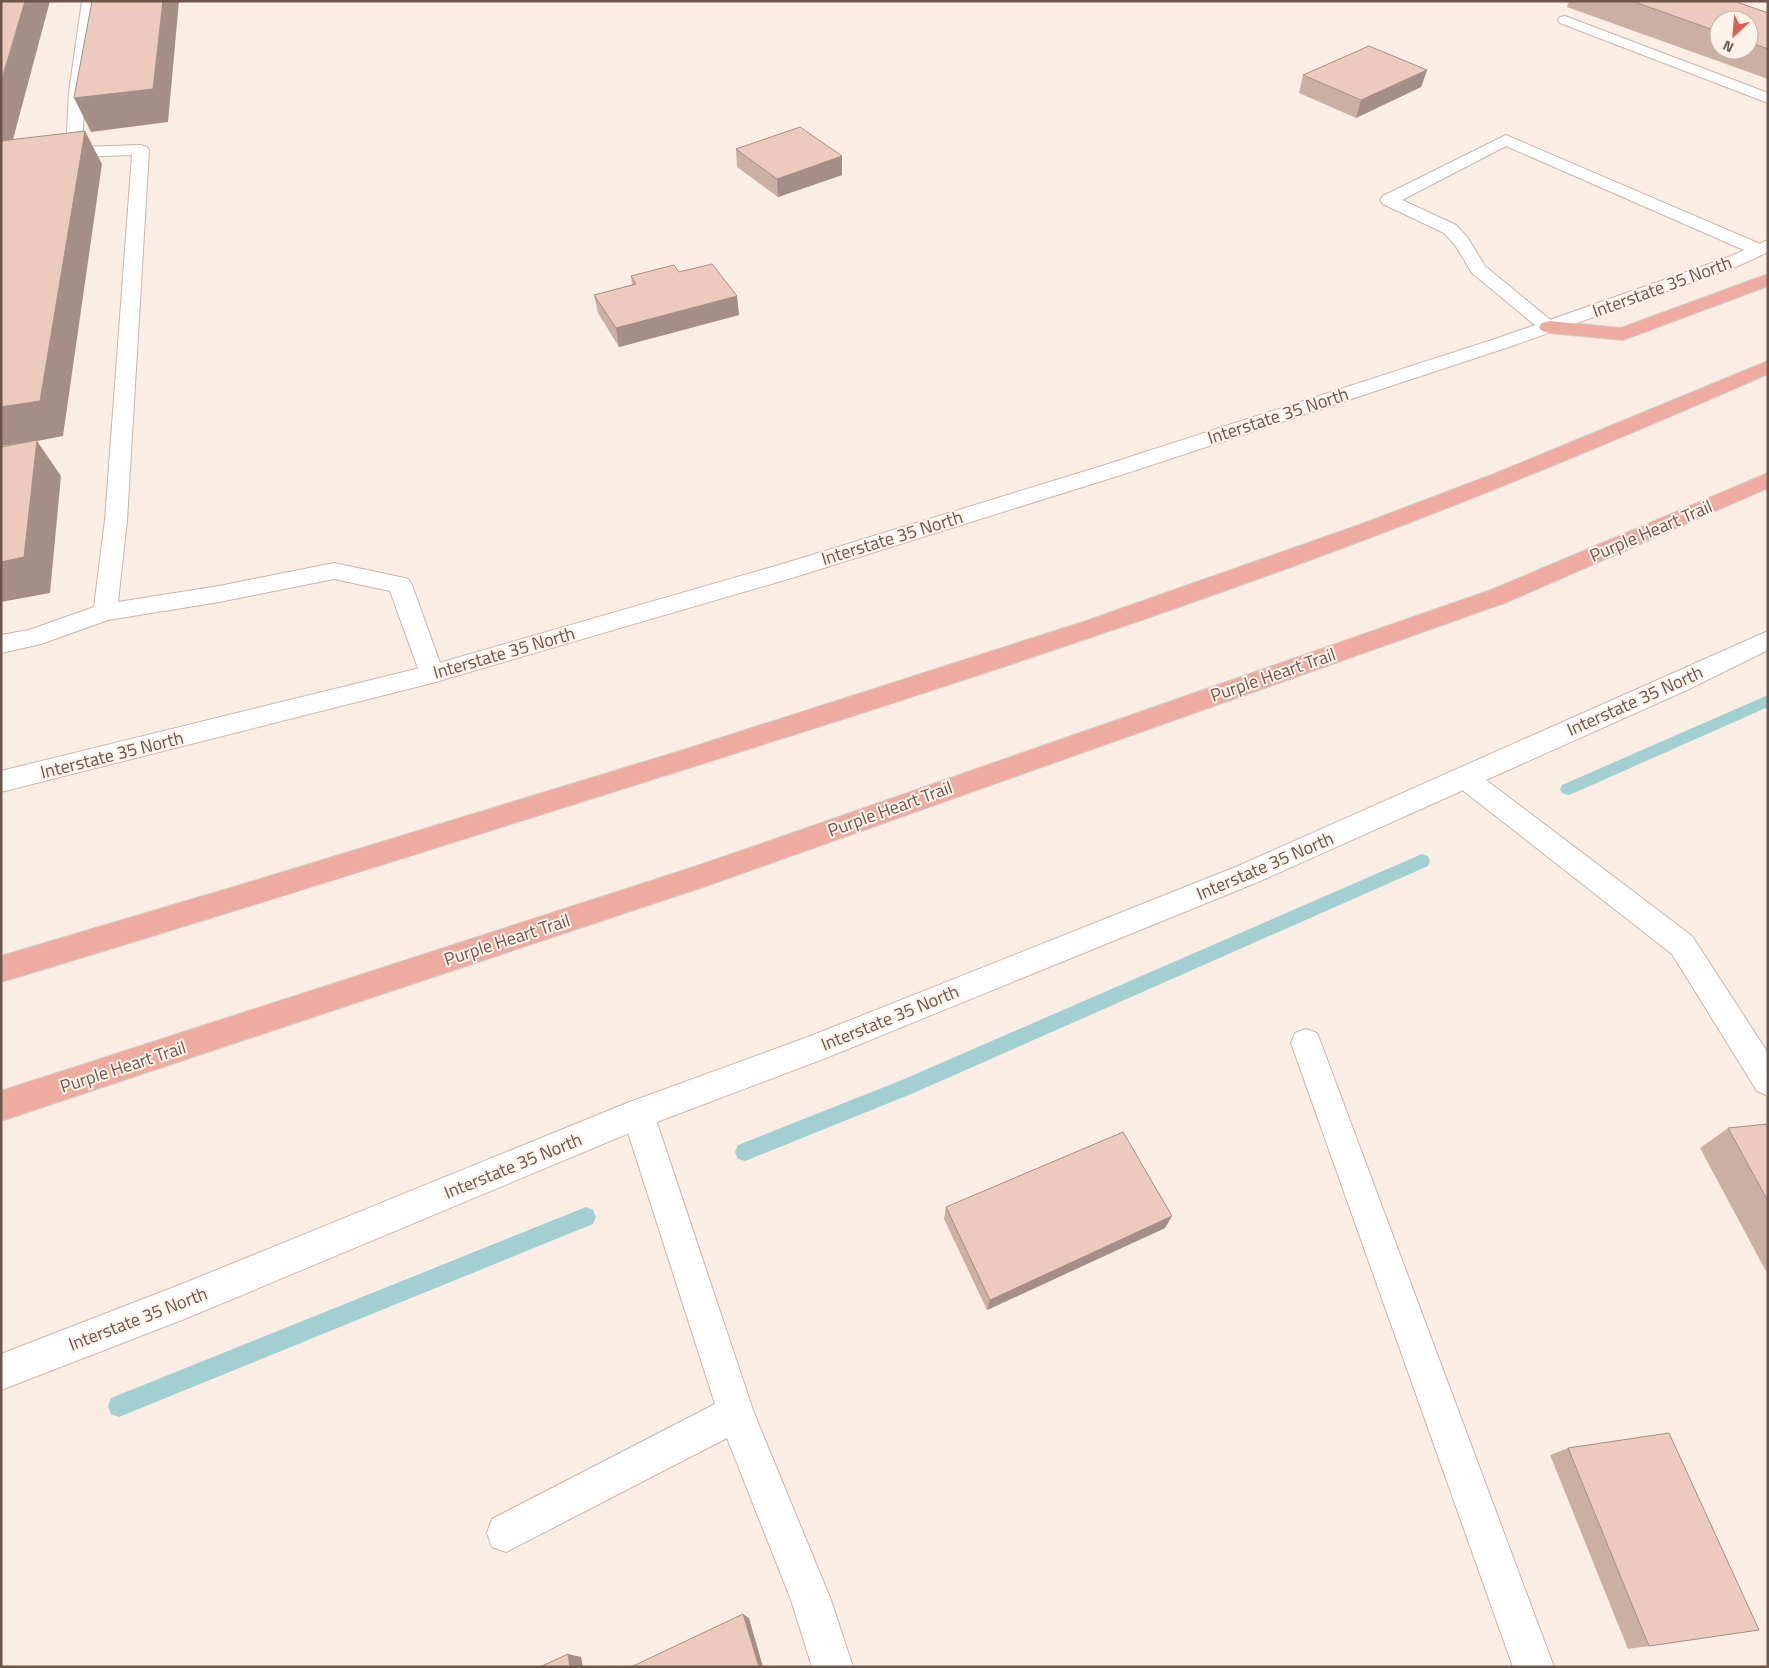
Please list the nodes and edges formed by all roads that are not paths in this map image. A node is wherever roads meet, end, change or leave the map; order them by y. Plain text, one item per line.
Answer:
1 (89, 1) edge
2 (1566, 20) dead end
3 (1768, 98) edge
4 (1763, 248) edge
5 (1768, 279) edge
6 (1550, 327) junction
7 (1768, 367) edge
8 (1768, 480) edge
9 (106, 612) junction
10 (1768, 640) edge
11 (1, 644) edge
12 (432, 674) junction
13 (1465, 778) junction
14 (1, 782) edge
15 (1, 969) edge
16 (1306, 1042) dead end
17 (1768, 1081) edge
18 (1, 1106) edge
19 (638, 1114) junction
20 (1, 1372) edge
21 (736, 1412) junction
22 (506, 1533) dead end
23 (832, 1667) edge
24 (1534, 1667) edge

1 - 9 main road
2 - 3 main road
4 - 6 main road, Interstate 35 North
4 - 6 main road
5 - 6 highway
6 - 12 main road, Interstate 35 North
7 - 15 highway
8 - 18 highway, Purple Heart Trail
9 - 11 main road
9 - 12 main road
10 - 13 main road, Interstate 35 North
12 - 14 main road, Interstate 35 North
13 - 17 main road
13 - 19 main road, Interstate 35 North
16 - 24 main road
19 - 20 main road, Interstate 35 North
19 - 21 main road
21 - 22 main road
21 - 23 main road

